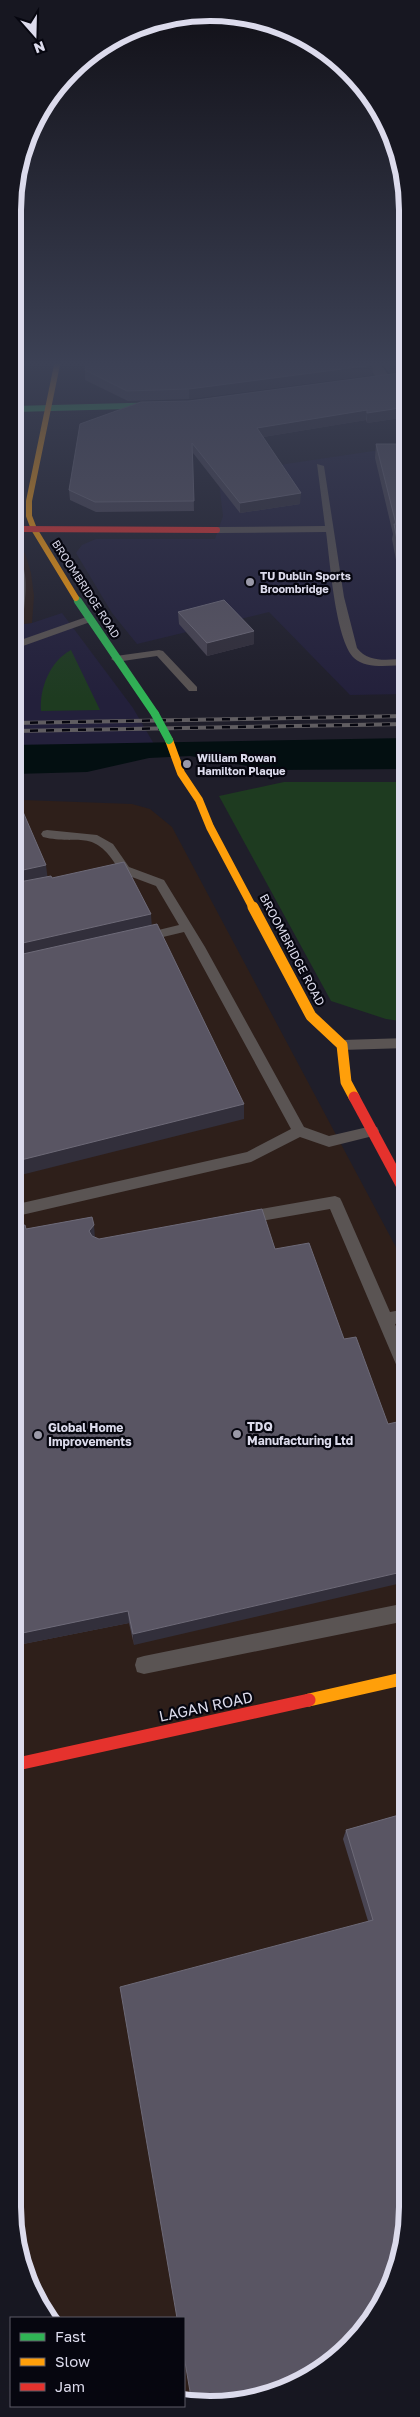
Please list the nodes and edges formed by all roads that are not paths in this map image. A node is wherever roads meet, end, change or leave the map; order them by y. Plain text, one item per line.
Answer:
1 (35, 473) edge
2 (321, 473) edge
3 (330, 529) junction
4 (21, 530) edge
5 (34, 530) junction
6 (217, 530) joint
7 (21, 576) edge
8 (21, 588) edge
9 (89, 619) junction
10 (21, 640) edge
11 (116, 659) junction
12 (399, 662) edge
13 (193, 689) dead end
14 (47, 834) dead end
15 (124, 870) junction
16 (97, 876) edge
17 (187, 928) junction
18 (129, 941) edge
19 (399, 1043) edge
20 (342, 1045) junction
21 (299, 1131) junction
22 (372, 1131) junction
23 (399, 1181) edge
24 (21, 1209) edge
25 (228, 1222) edge
26 (399, 1317) edge
27 (385, 1320) junction
28 (399, 1353) edge
29 (399, 1613) edge
30 (144, 1665) dead end
31 (399, 1680) edge
32 (21, 1763) edge

1 - 5 street, BROOMBRIDGE ROAD
2 - 3 lane
3 - 6 lane
3 - 12 lane
4 - 5 street
5 - 6 street
5 - 9 street, BROOMBRIDGE ROAD
7 - 8 lane
9 - 10 lane
9 - 11 street, BROOMBRIDGE ROAD
11 - 13 lane
11 - 20 street, BROOMBRIDGE ROAD, bridge
14 - 15 lane
15 - 16 lane
15 - 17 lane
17 - 18 lane
17 - 21 lane
19 - 20 lane
20 - 22 street
21 - 22 lane
21 - 24 lane
22 - 23 street
25 - 27 lane
26 - 27 lane
27 - 28 lane
29 - 30 lane
31 - 32 street, LAGAN ROAD

